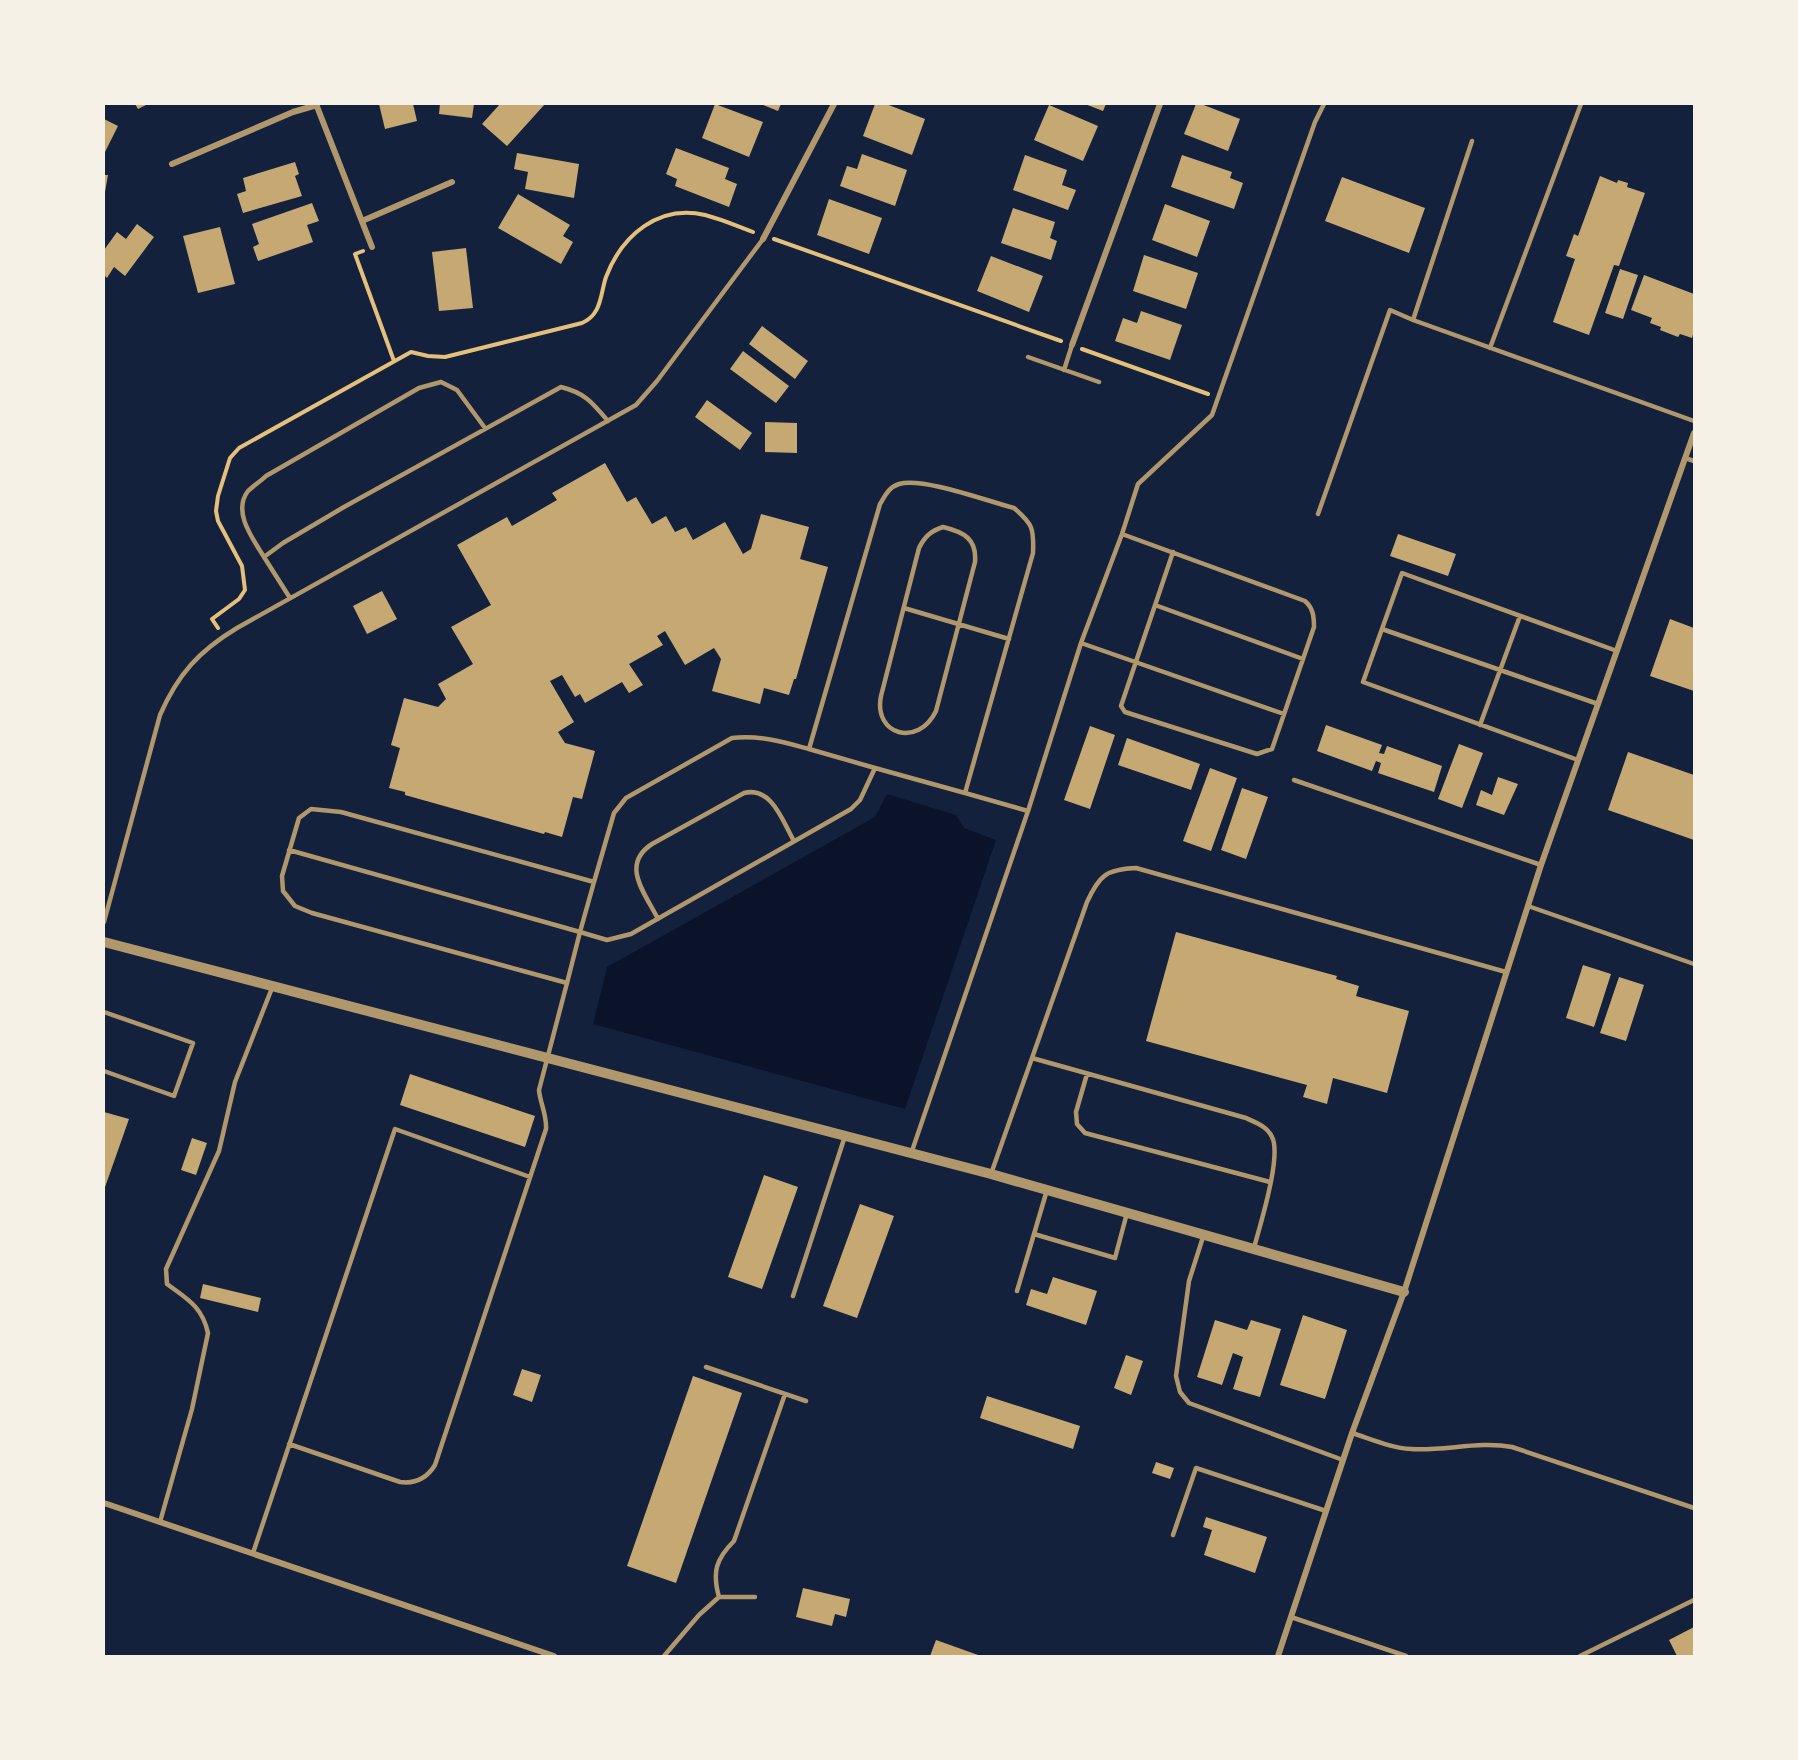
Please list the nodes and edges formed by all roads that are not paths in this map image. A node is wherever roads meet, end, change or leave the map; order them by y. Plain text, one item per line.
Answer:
1 (316, 104) edge
2 (834, 104) edge
3 (1160, 104) edge
4 (1324, 104) edge
5 (1581, 104) edge
6 (1472, 141) dead end
7 (172, 164) dead end
8 (452, 182) dead end
9 (362, 221) junction
10 (764, 238) joint
11 (372, 248) dead end
12 (1413, 320) junction
13 (1072, 345) joint
14 (1491, 348) junction
15 (1028, 357) dead end
16 (1064, 370) junction
17 (1099, 382) dead end
18 (608, 420) junction
19 (1695, 421) edge
20 (485, 428) junction
21 (1695, 433) edge
22 (1685, 458) junction
23 (1695, 461) edge
24 (1318, 514) dead end
25 (1122, 534) junction
26 (1173, 552) junction
27 (264, 557) junction
28 (290, 598) junction
29 (1155, 605) junction
30 (904, 608) junction
31 (1520, 616) junction
32 (958, 624) junction
33 (1382, 629) junction
34 (1009, 639) junction
35 (1080, 643) junction
36 (1617, 651) junction
37 (1303, 659) junction
38 (1136, 661) junction
39 (1501, 670) junction
40 (1598, 704) junction
41 (1284, 714) junction
42 (1480, 725) junction
43 (809, 749) junction
44 (1578, 760) junction
45 (875, 768) junction
46 (1293, 780) dead end
47 (965, 793) junction
48 (1028, 811) junction
49 (794, 841) junction
50 (289, 850) junction
51 (1541, 865) junction
52 (594, 882) junction
53 (1528, 906) junction
54 (658, 919) junction
55 (104, 921) edge
56 (580, 932) junction
57 (104, 942) edge
58 (1695, 964) edge
59 (1506, 972) junction
60 (567, 983) junction
61 (273, 986) junction
62 (104, 1012) edge
63 (547, 1058) junction
64 (1032, 1058) junction
65 (104, 1071) edge
66 (1087, 1074) junction
67 (845, 1136) junction
68 (911, 1154) junction
69 (991, 1174) junction
70 (530, 1177) junction
71 (1270, 1182) junction
72 (1047, 1190) junction
73 (1127, 1213) junction
74 (1034, 1234) junction
75 (1204, 1234) junction
76 (1254, 1248) junction
77 (1017, 1291) dead end
78 (1404, 1292) junction
79 (793, 1296) dead end
80 (706, 1367) dead end
81 (785, 1394) junction
82 (806, 1401) dead end
83 (1352, 1433) junction
84 (289, 1444) junction
85 (1343, 1460) junction
86 (104, 1503) edge
87 (1695, 1508) edge
88 (1326, 1511) junction
89 (160, 1522) junction
90 (1173, 1535) dead end
91 (253, 1553) junction
92 (719, 1597) junction
93 (755, 1597) dead end
94 (1695, 1600) edge
95 (1291, 1617) junction
96 (554, 1656) edge
97 (664, 1656) edge
98 (1278, 1656) edge
99 (1406, 1656) edge
100 (1580, 1656) edge

1 - 7 street
1 - 9 street
2 - 10 street
3 - 13 street
4 - 25 lane
5 - 14 lane
6 - 12 lane
8 - 9 street
9 - 11 street
10 - 18 lane
12 - 14 lane
12 - 24 lane
13 - 16 lane
14 - 19 lane
15 - 16 lane
16 - 17 lane
18 - 20 lane
18 - 28 lane
20 - 27 lane
20 - 27 lane
21 - 22 street
22 - 23 lane
22 - 36 street
25 - 26 lane
25 - 35 lane
26 - 29 lane
26 - 37 lane
27 - 28 lane
28 - 55 lane
29 - 37 lane
29 - 38 lane
30 - 32 lane
30 - 32 lane
30 - 32 lane
31 - 33 lane
31 - 36 lane
31 - 39 lane
32 - 34 lane
33 - 39 lane
33 - 42 lane
34 - 43 lane
34 - 47 lane
35 - 38 lane
35 - 48 lane
36 - 40 street
37 - 41 lane
38 - 41 lane
38 - 41 lane
39 - 40 lane
39 - 42 lane
40 - 44 street
42 - 44 lane
43 - 45 lane
43 - 52 lane
44 - 51 street
45 - 47 lane
45 - 49 lane
46 - 51 lane
47 - 48 lane
48 - 68 lane
49 - 54 lane
49 - 54 lane
50 - 52 lane
50 - 56 lane
50 - 60 lane
51 - 53 street
52 - 56 lane
53 - 58 lane
53 - 59 street
54 - 56 lane
56 - 60 lane
57 - 61 street
59 - 64 lane
59 - 78 street
60 - 63 lane
61 - 63 street
61 - 89 lane
62 - 65 lane
63 - 67 street
63 - 70 lane
64 - 66 lane
64 - 69 lane
66 - 71 lane
66 - 71 lane
67 - 68 street
67 - 79 lane
68 - 69 street
69 - 72 street
70 - 84 lane
70 - 84 lane
71 - 76 lane
72 - 73 street
72 - 74 lane
73 - 74 lane
73 - 75 street
74 - 77 lane
75 - 76 street
75 - 85 lane
76 - 78 street
78 - 83 street
80 - 81 lane
81 - 82 lane
81 - 92 lane
83 - 85 street
83 - 87 lane
84 - 91 lane
85 - 88 street
86 - 89 street
88 - 90 lane
88 - 95 street
89 - 91 street
91 - 96 street
92 - 93 lane
92 - 97 lane
94 - 100 lane
95 - 98 street
95 - 99 lane

